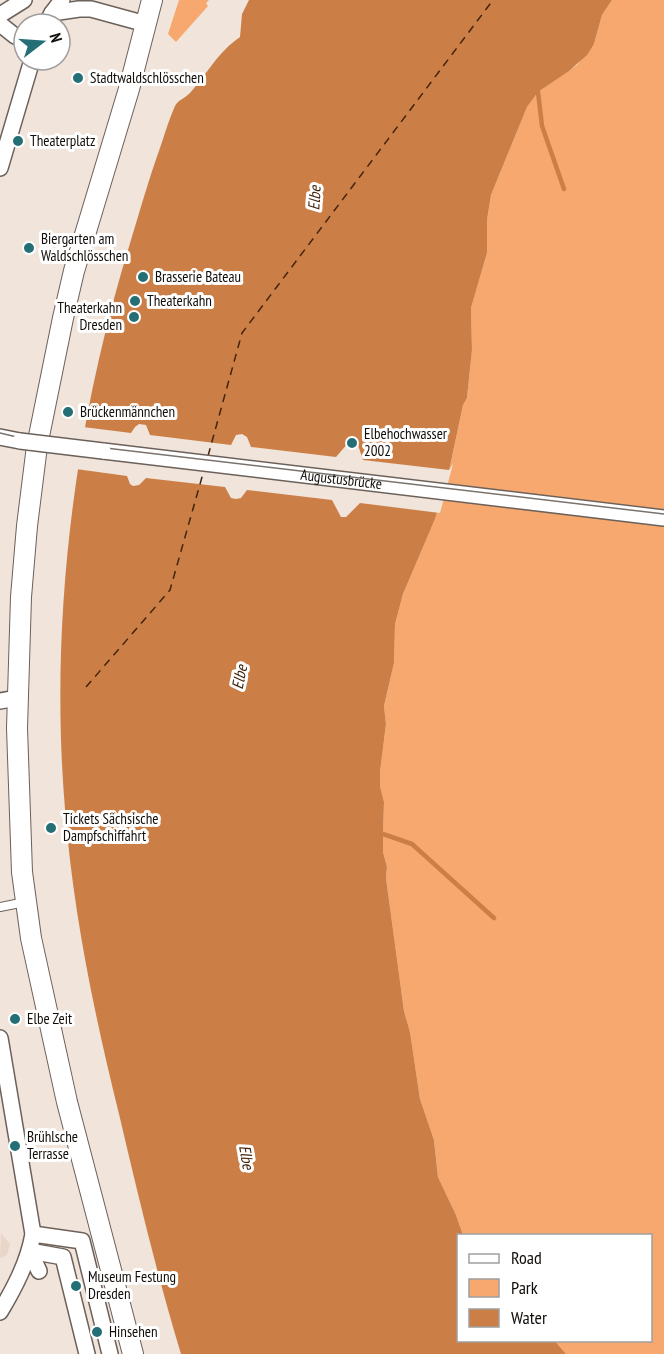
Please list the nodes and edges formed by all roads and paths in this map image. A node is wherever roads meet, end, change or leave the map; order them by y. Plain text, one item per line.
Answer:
1 (24, 0) edge
2 (152, 0) edge
3 (69, 12) edge
4 (0, 15) edge
5 (0, 24) edge
6 (146, 24) junction
7 (12, 34) edge
8 (29, 72) edge
9 (0, 168) edge
10 (0, 437) edge
11 (664, 518) edge
12 (5, 699) edge
13 (25, 902) junction
14 (0, 907) edge
15 (0, 1038) edge
16 (33, 1234) junction
17 (30, 1251) junction
18 (75, 1258) junction
19 (39, 1271) dead end
20 (76, 1282) dead end
21 (0, 1312) edge
22 (87, 1354) edge
23 (110, 1354) edge
24 (133, 1354) edge

1 - 4 street
2 - 6 main road
3 - 6 street
5 - 7 street
6 - 12 main road
8 - 9 street
10 - 11 street, Augustusbrücke, bridge
12 - 13 main road
13 - 14 lane
13 - 24 main road
15 - 16 street
16 - 17 street
16 - 18 street
17 - 18 street
17 - 19 street
17 - 21 street
18 - 20 street
18 - 22 street
18 - 23 street

